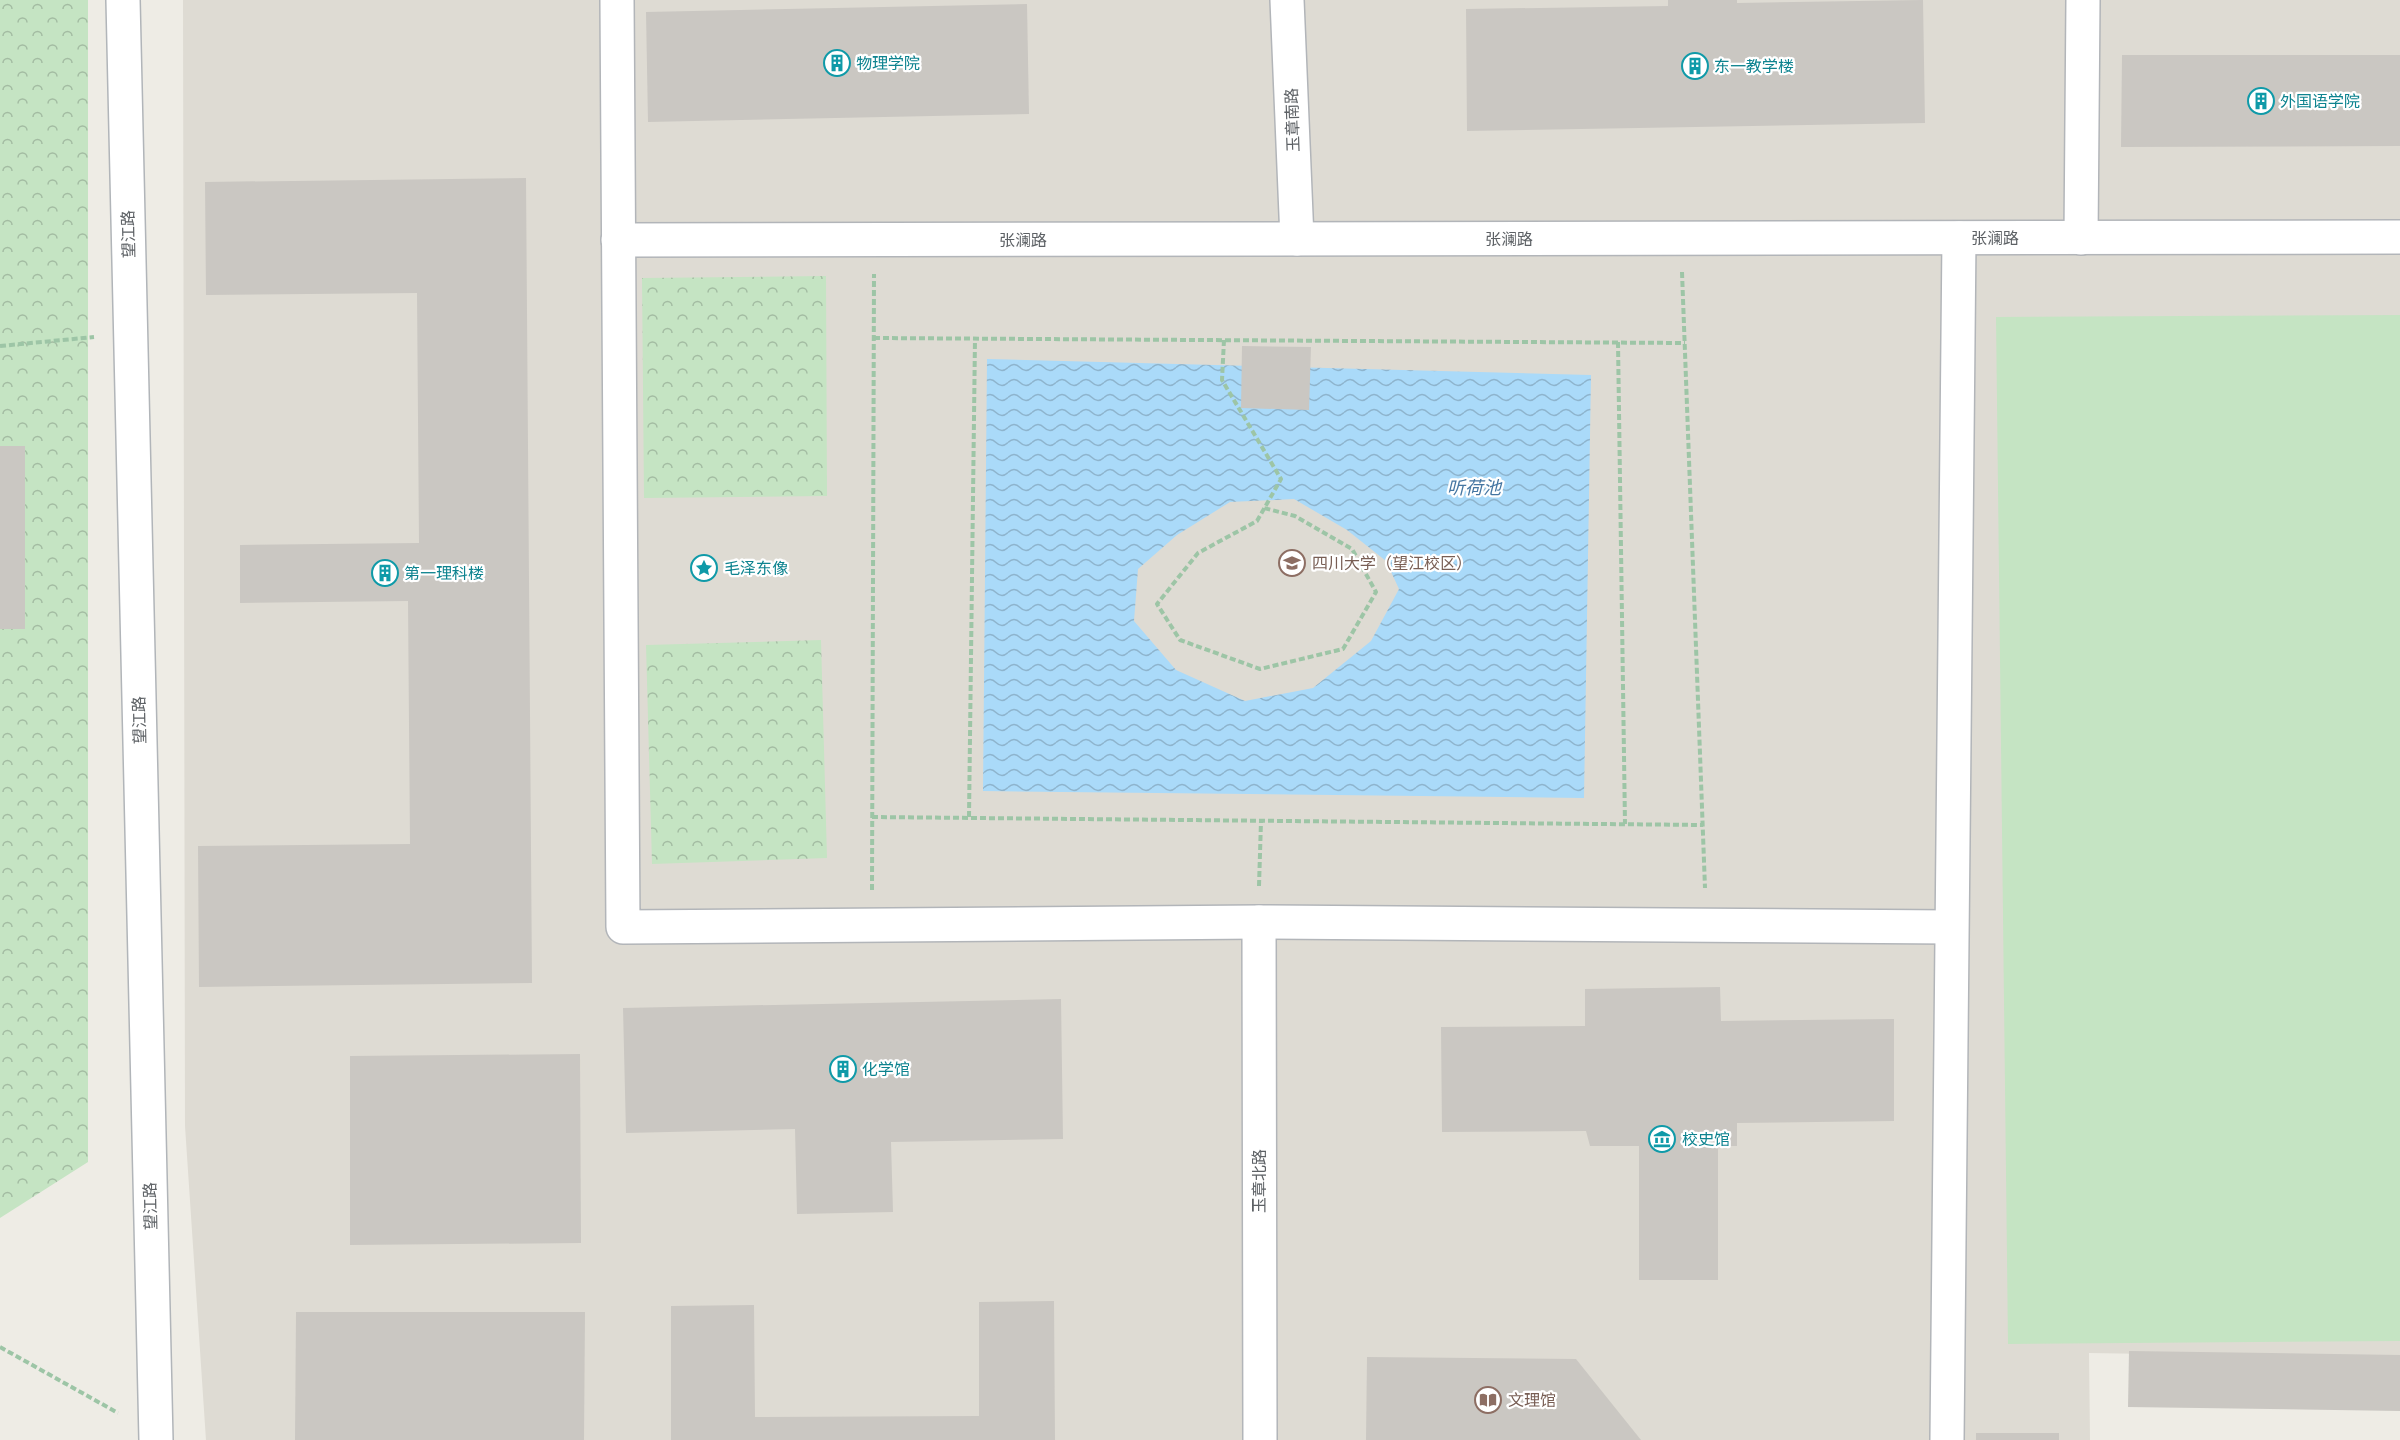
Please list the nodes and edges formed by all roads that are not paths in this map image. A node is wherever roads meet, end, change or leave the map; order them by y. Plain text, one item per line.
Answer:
1 (123, 0) edge
2 (617, 0) edge
3 (1287, 0) edge
4 (2083, 0) edge
5 (2400, 237) edge
6 (1959, 238) junction
7 (2081, 238) junction
8 (1297, 239) junction
9 (618, 240) junction
10 (1259, 922) junction
11 (1951, 927) junction
12 (156, 1437) edge
13 (1260, 1440) edge
14 (1947, 1440) edge

1 - 12 street, 望江路
2 - 9 street
3 - 8 street, 玉章南路
4 - 7 street
5 - 7 street, 张澜路
6 - 7 street, 张澜路
6 - 8 street, 张澜路
6 - 11 street
8 - 9 street, 张澜路
9 - 10 street
10 - 11 street
10 - 13 street, 玉章北路
11 - 14 street

